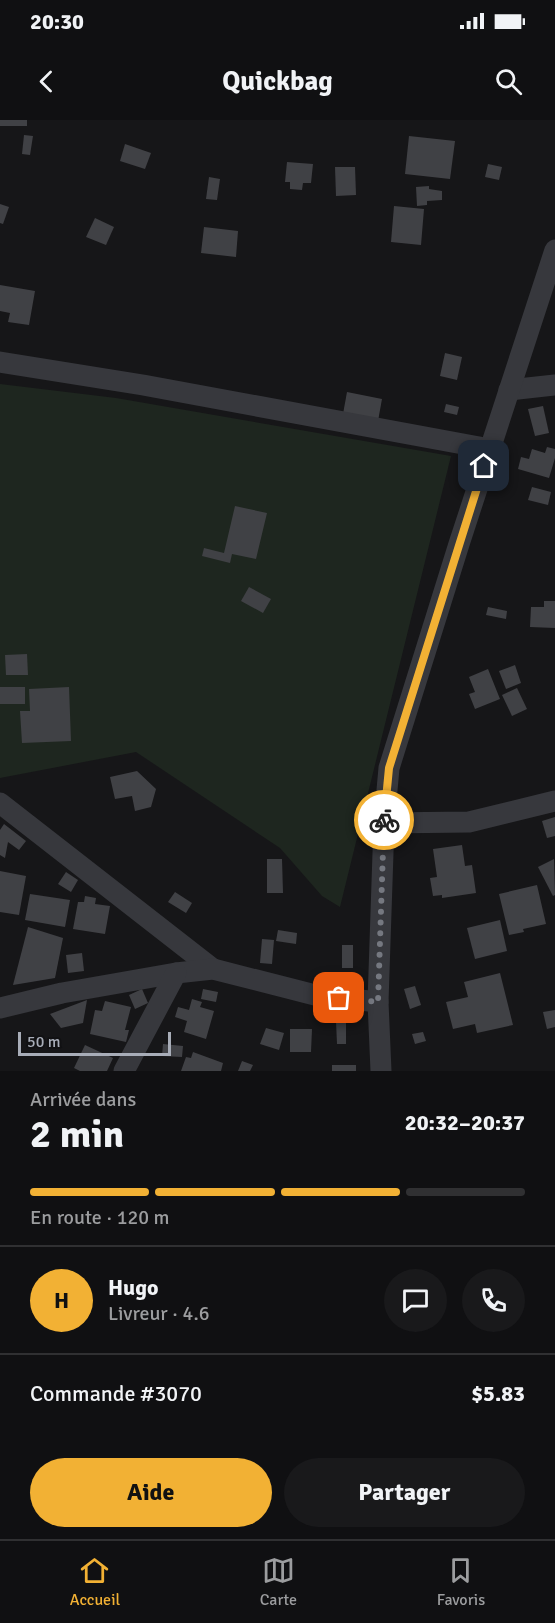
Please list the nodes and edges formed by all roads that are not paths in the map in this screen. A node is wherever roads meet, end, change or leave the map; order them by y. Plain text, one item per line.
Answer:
1 (555, 250) edge
2 (0, 362) edge
3 (555, 384) edge
4 (509, 390) junction
5 (490, 449) junction
6 (555, 801) edge
7 (0, 803) edge
8 (384, 823) junction
9 (213, 969) junction
10 (176, 973) junction
11 (378, 1002) junction
12 (0, 1008) edge
13 (124, 1071) edge
14 (381, 1071) edge

1 - 4 street
2 - 5 street
3 - 4 street
4 - 5 street
5 - 8 street
6 - 8 street
7 - 9 street
8 - 11 street
9 - 10 street
9 - 11 street
10 - 12 street
10 - 13 street
11 - 14 street

